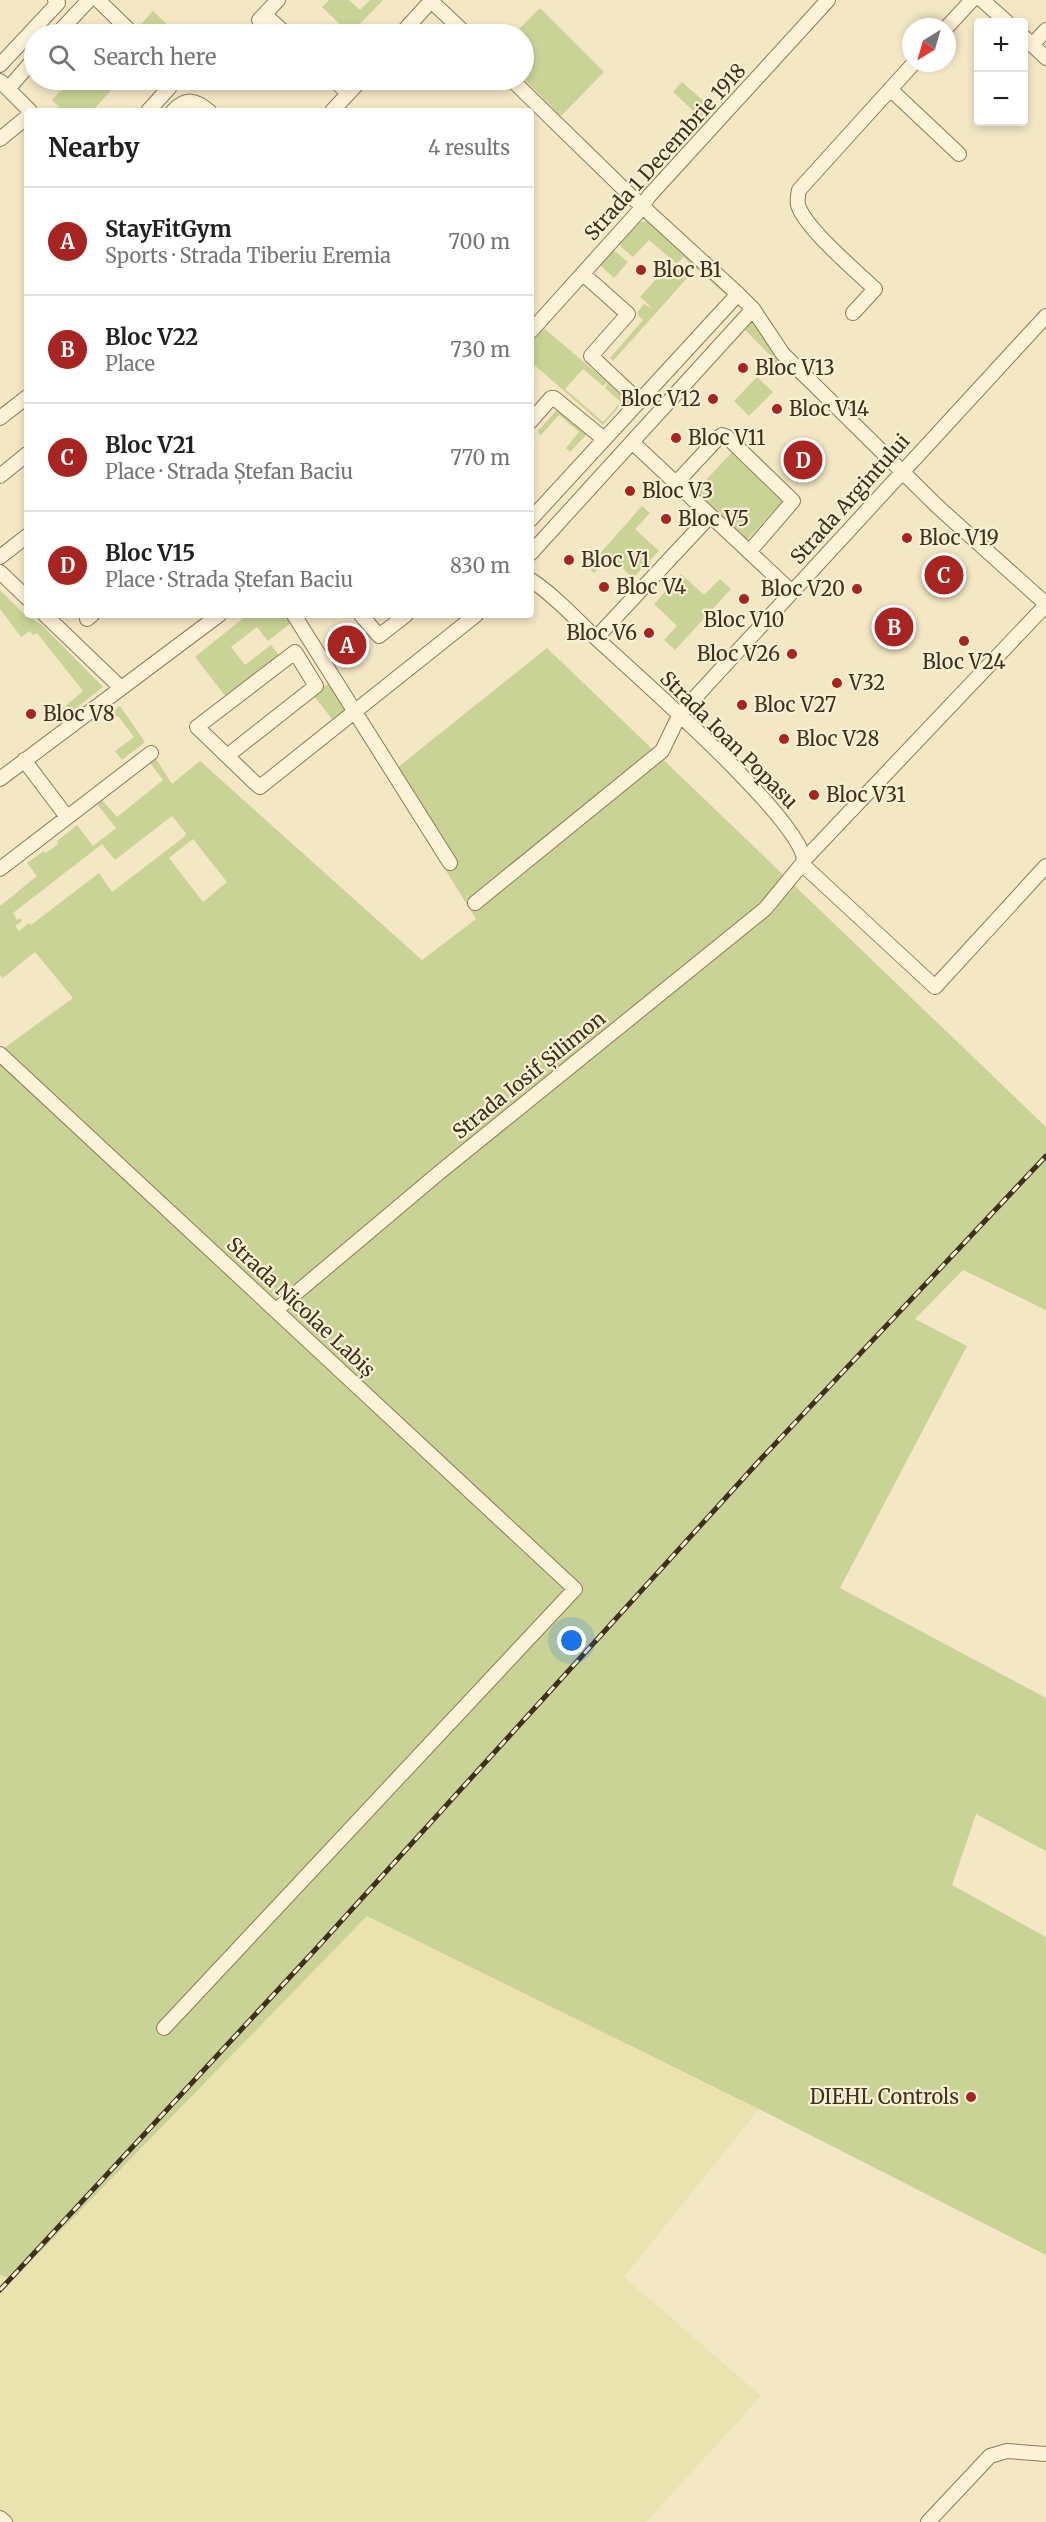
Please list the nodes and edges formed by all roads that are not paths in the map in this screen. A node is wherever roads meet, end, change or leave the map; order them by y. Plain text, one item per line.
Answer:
1 (55, 0) edge
2 (89, 0) edge
3 (98, 0) edge
4 (278, 0) edge
5 (828, 0) edge
6 (972, 0) edge
7 (982, 0) edge
8 (431, 1) edge
9 (955, 18) edge
10 (1002, 18) edge
11 (38, 24) edge
12 (66, 24) edge
13 (123, 24) edge
14 (271, 24) edge
15 (410, 24) edge
16 (455, 24) edge
17 (1046, 30) edge
18 (24, 39) edge
19 (1028, 41) edge
20 (1046, 58) edge
21 (0, 65) edge
22 (24, 68) edge
23 (905, 72) edge
24 (4, 85) edge
25 (890, 88) junction
26 (167, 90) edge
27 (345, 90) edge
28 (351, 90) edge
29 (522, 90) edge
30 (348, 93) junction
31 (27, 108) edge
32 (151, 108) edge
33 (177, 108) edge
34 (205, 108) edge
35 (335, 108) edge
36 (24, 119) edge
37 (0, 139) edge
38 (959, 154) dead end
39 (642, 206) junction
40 (583, 274) junction
41 (738, 294) junction
42 (753, 309) junction
43 (853, 313) dead end
44 (1046, 316) edge
45 (534, 328) edge
46 (24, 399) edge
47 (639, 401) junction
48 (0, 418) edge
49 (534, 418) edge
50 (604, 439) junction
51 (632, 442) junction
52 (24, 456) edge
53 (902, 471) junction
54 (0, 476) edge
55 (676, 483) junction
56 (534, 516) edge
57 (710, 516) junction
58 (24, 538) edge
59 (534, 551) edge
60 (749, 552) junction
61 (0, 557) edge
62 (0, 572) edge
63 (534, 583) edge
64 (792, 592) junction
65 (24, 595) edge
66 (1046, 604) edge
67 (48, 618) edge
68 (215, 618) edge
69 (296, 618) edge
70 (364, 618) edge
71 (402, 618) edge
72 (472, 618) edge
73 (596, 638) junction
74 (321, 657) junction
75 (305, 668) junction
76 (120, 687) junction
77 (355, 712) junction
78 (679, 716) junction
79 (151, 753) dead end
80 (227, 756) junction
81 (24, 760) junction
82 (0, 779) edge
83 (67, 817) junction
84 (803, 862) junction
85 (450, 863) dead end
86 (1046, 867) edge
87 (0, 869) edge
88 (475, 903) dead end
89 (0, 1054) edge
90 (276, 1310) junction
91 (164, 2028) dead end
92 (1046, 2454) edge
93 (0, 2518) edge
94 (5, 2522) edge
95 (928, 2522) edge

1 - 11 street
2 - 12 street
3 - 13 street
4 - 14 street
5 - 39 street, Strada 1 Decembrie 1918
6 - 9 street
7 - 10 street
8 - 15 street
8 - 16 street
17 - 19 street
18 - 21 street
19 - 20 street
22 - 24 street
23 - 25 street
24 - 31 street
25 - 38 street
25 - 43 street
26 - 32 street
27 - 30 street
28 - 30 street
29 - 39 street
30 - 35 street
33 - 34 street
36 - 37 street
39 - 40 street, Strada 1 Decembrie 1918
39 - 41 street
40 - 45 street, Strada 1 Decembrie 1918
40 - 47 street
41 - 42 street
41 - 47 street
42 - 51 street
42 - 53 street
44 - 53 street, Strada Argintului
46 - 48 street
47 - 50 street
49 - 50 street
50 - 56 street
51 - 55 street
51 - 59 street
52 - 54 street
53 - 64 street, Strada Argintului
53 - 66 street
55 - 57 street
55 - 60 street
57 - 60 street
57 - 73 street
58 - 61 street
60 - 64 street
62 - 65 street
63 - 73 street, Strada Ioan Popasu
64 - 78 street, Strada Argintului
66 - 84 street, Strada Iosif Șilimon
67 - 76 street
68 - 76 street
69 - 74 street
70 - 71 street
72 - 77 street
73 - 78 street, Strada Ioan Popasu
74 - 75 street
74 - 77 street
75 - 80 street
75 - 80 street
76 - 81 street
77 - 80 street
77 - 85 street
78 - 84 street, Strada Ioan Popasu
78 - 88 street, Strada Argintului
79 - 83 street
81 - 82 street
81 - 83 street
83 - 87 street
84 - 86 street, Strada Ioan Popasu
84 - 90 street, Strada Iosif Șilimon
89 - 90 street, Strada Nicolae Labiș
90 - 91 street, Strada Nicolae Labiș
92 - 95 street
93 - 94 street

